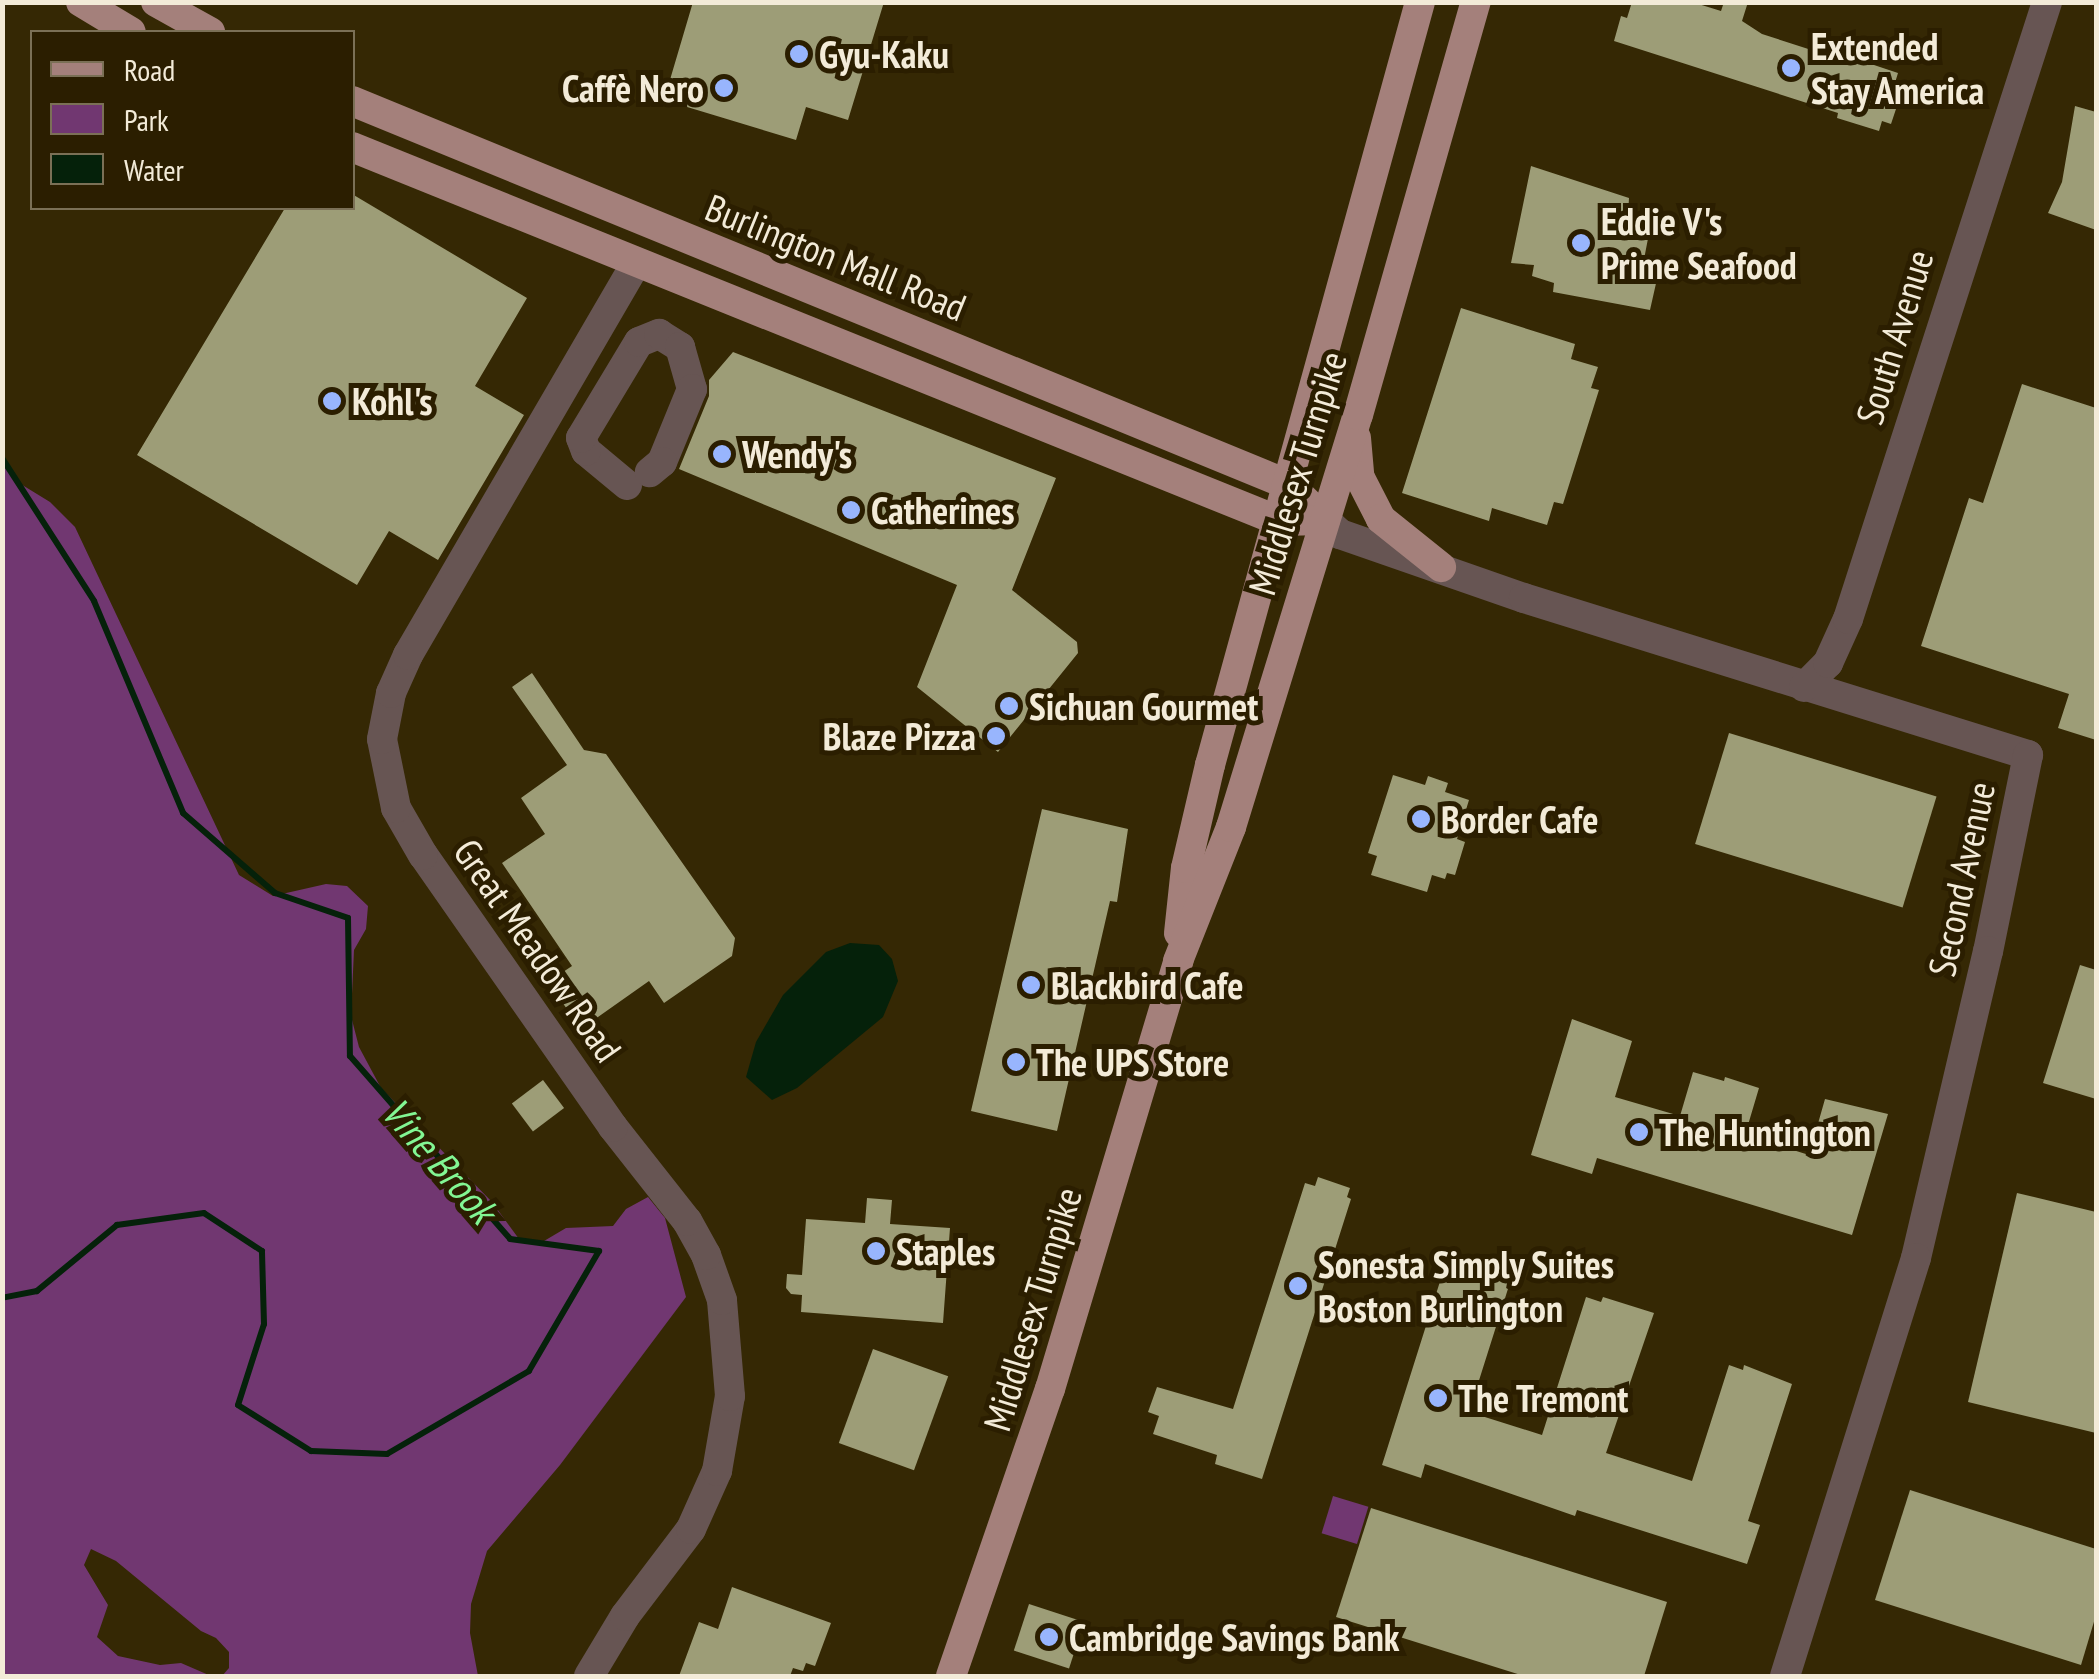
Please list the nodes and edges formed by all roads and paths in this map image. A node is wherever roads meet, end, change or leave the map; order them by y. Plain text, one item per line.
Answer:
1 (81, 2) edge
2 (156, 2) edge
3 (1420, 2) edge
4 (1476, 2) edge
5 (2046, 2) edge
6 (128, 30) edge
7 (206, 30) edge
8 (355, 101) edge
9 (355, 147) edge
10 (657, 228) junction
11 (636, 264) junction
12 (1358, 415) junction
13 (1290, 485) junction
14 (1325, 520) junction
15 (1279, 521) junction
16 (1441, 567) junction
17 (1804, 687) junction
18 (1178, 961) junction
19 (589, 1676) edge
20 (951, 1676) edge
21 (1785, 1676) edge

1 - 6 main road
2 - 7 main road
3 - 13 main road, Middlesex Turnpike
4 - 12 main road, Middlesex Turnpike
5 - 17 street, South Avenue
8 - 10 main road, Burlington Mall Road
9 - 11 main road
10 - 11 main road
10 - 13 main road, Burlington Mall Road
11 - 15 main road
11 - 19 street, Great Meadow Road
12 - 14 main road, Middlesex Turnpike
12 - 16 main road
13 - 14 main road
13 - 15 main road, Middlesex Turnpike
14 - 15 main road
14 - 16 street, Second Avenue
14 - 18 main road, Middlesex Turnpike
15 - 18 main road, Middlesex Turnpike
16 - 17 street, Second Avenue
17 - 21 street, Second Avenue
18 - 20 main road, Middlesex Turnpike

